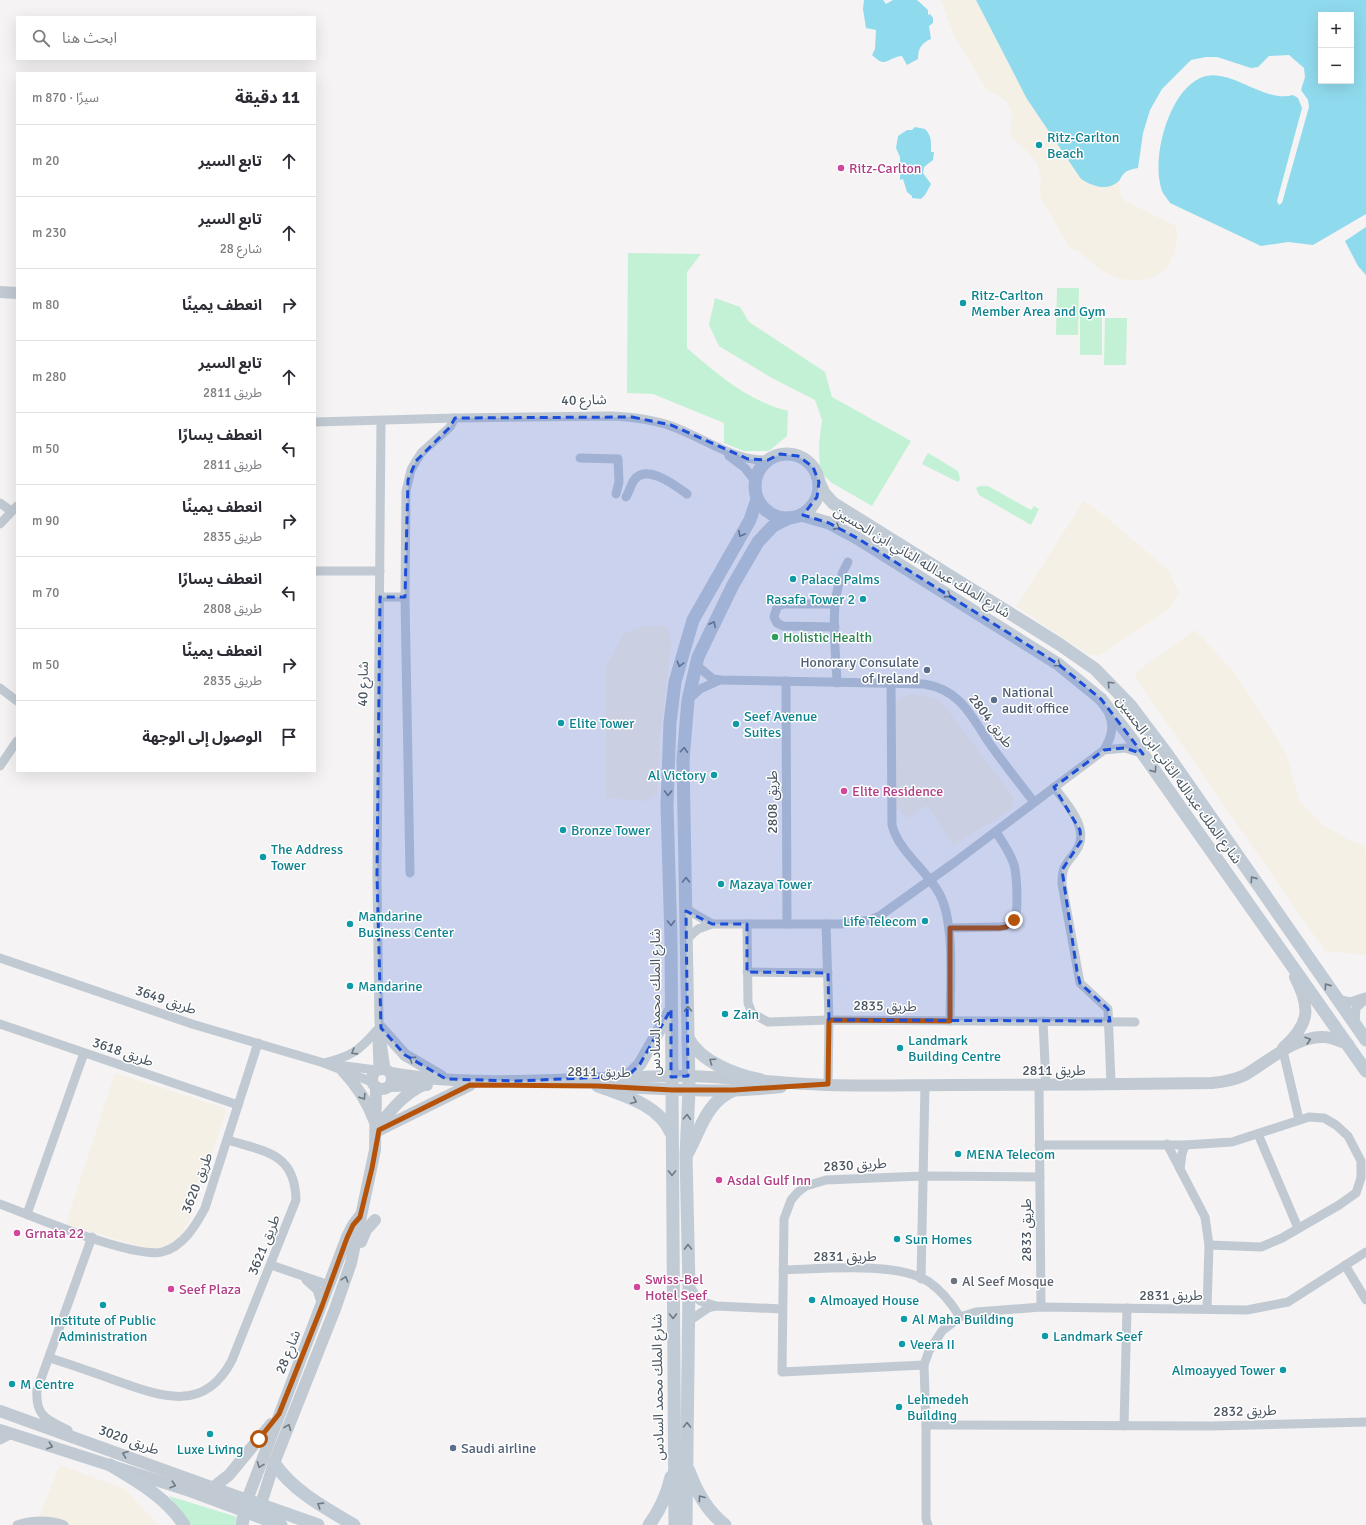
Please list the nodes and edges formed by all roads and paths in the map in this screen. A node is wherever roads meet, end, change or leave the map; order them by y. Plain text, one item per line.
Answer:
1 (0, 292) edge
2 (16, 293) edge
3 (455, 418) junction
4 (381, 421) junction
5 (316, 422) edge
6 (708, 441) junction
7 (580, 458) dead end
8 (768, 460) junction
9 (755, 481) junction
10 (819, 482) junction
11 (616, 494) dead end
12 (688, 494) dead end
13 (626, 497) dead end
14 (757, 499) junction
15 (0, 503) edge
16 (14, 509) edge
17 (795, 516) junction
18 (0, 524) edge
19 (848, 562) dead end
20 (316, 571) edge
21 (380, 571) junction
22 (380, 597) junction
23 (405, 597) junction
24 (835, 604) junction
25 (835, 627) junction
26 (695, 664) junction
27 (720, 680) junction
28 (786, 681) junction
29 (837, 683) junction
30 (891, 683) junction
31 (0, 688) edge
32 (1101, 699) junction
33 (16, 700) edge
34 (688, 700) junction
35 (16, 743) edge
36 (1104, 750) junction
37 (1143, 754) junction
38 (0, 766) edge
39 (1054, 787) junction
40 (1034, 801) junction
41 (996, 832) junction
42 (410, 873) dead end
43 (929, 879) junction
44 (686, 909) junction
45 (712, 924) junction
46 (747, 924) junction
47 (787, 924) junction
48 (826, 924) junction
49 (950, 928) junction
50 (687, 939) junction
51 (1279, 948) junction
52 (0, 958) edge
53 (747, 972) junction
54 (828, 973) junction
55 (1366, 998) edge
56 (1337, 1000) junction
57 (671, 1009) junction
58 (829, 1020) junction
59 (950, 1021) junction
60 (1043, 1021) junction
61 (1110, 1021) junction
62 (1135, 1022) dead end
63 (0, 1024) edge
64 (1355, 1025) junction
65 (379, 1027) junction
66 (688, 1038) junction
67 (1366, 1040) edge
68 (258, 1043) junction
69 (1348, 1044) junction
70 (84, 1054) junction
71 (1278, 1054) junction
72 (324, 1063) junction
73 (343, 1071) junction
74 (1366, 1071) edge
75 (628, 1076) junction
76 (688, 1076) junction
77 (671, 1077) junction
78 (382, 1078) junction
79 (446, 1079) junction
80 (761, 1080) junction
81 (808, 1084) junction
82 (828, 1084) junction
83 (1111, 1084) junction
84 (424, 1085) junction
85 (470, 1085) junction
86 (925, 1085) junction
87 (1043, 1085) junction
88 (598, 1086) junction
89 (672, 1090) junction
90 (689, 1090) junction
91 (734, 1090) junction
92 (238, 1105) junction
93 (1299, 1119) junction
94 (378, 1128) junction
95 (672, 1134) junction
96 (1258, 1134) junction
97 (228, 1140) junction
98 (1167, 1144) junction
99 (1040, 1145) junction
100 (1185, 1145) junction
101 (686, 1155) junction
102 (1180, 1169) junction
103 (923, 1176) junction
104 (1040, 1177) junction
105 (0, 1204) edge
106 (27, 1214) junction
107 (360, 1217) junction
108 (375, 1220) dead end
109 (1298, 1228) junction
110 (92, 1238) junction
111 (1209, 1245) junction
112 (1366, 1252) edge
113 (351, 1263) junction
114 (271, 1265) junction
115 (1345, 1265) junction
116 (783, 1270) junction
117 (302, 1277) junction
118 (921, 1279) junction
119 (329, 1285) junction
120 (689, 1286) junction
121 (1366, 1300) edge
122 (322, 1306) junction
123 (716, 1306) junction
124 (1040, 1307) junction
125 (1127, 1308) junction
126 (335, 1309) junction
127 (782, 1309) junction
128 (1207, 1309) junction
129 (960, 1316) junction
130 (689, 1321) junction
131 (50, 1358) junction
132 (924, 1366) junction
133 (0, 1411) edge
134 (279, 1414) junction
135 (1366, 1422) edge
136 (926, 1425) junction
137 (1124, 1426) junction
138 (0, 1430) edge
139 (12, 1434) junction
140 (0, 1440) edge
141 (98, 1445) junction
142 (681, 1461) junction
143 (274, 1463) junction
144 (110, 1465) junction
145 (215, 1486) junction
146 (246, 1505) junction
147 (258, 1515) edge
148 (926, 1523) edge
149 (17, 1525) edge
150 (64, 1525) edge
151 (184, 1525) edge
152 (242, 1525) edge
153 (281, 1525) edge
154 (318, 1525) edge
155 (354, 1525) edge
156 (649, 1525) edge
157 (675, 1525) edge
158 (686, 1525) edge
159 (725, 1525) edge

1 - 2 street
3 - 4 street, شارع 40
3 - 6 street, شارع 40
3 - 23 street
4 - 5 street
4 - 21 street, شارع 40
6 - 8 street, شارع 40
6 - 9 street, شارع 40
7 - 11 street
8 - 9 main road
8 - 10 main road
9 - 14 main road
10 - 17 main road
56 -> 10 main road, شارع الملك عبدالله الثاني ابن الحسين
12 - 13 street
14 - 17 main road
14 -> 57 main road, شارع الملك محمد السادس
15 - 16 street
16 - 18 street
26 -> 17 main road, شارع الملك محمد السادس
17 -> 32 main road, شارع الملك عبدالله الثاني ابن الحسين
19 - 24 street
20 - 21 street
21 - 22 street, شارع 40
22 - 23 street
22 - 65 street, شارع 40
23 - 42 street
24 - 25 street
24 - 25 street
25 - 29 street
26 - 27 street
26 - 34 main road, شارع الملك محمد السادس
27 - 28 street, طريق 2804
27 - 34 street
28 - 29 street, طريق 2804
28 - 47 street, طريق 2808
29 - 30 street, طريق 2804
30 - 40 street, طريق 2804
30 - 43 street
31 - 33 street
32 - 36 street
32 - 37 main road, شارع الملك عبدالله الثاني ابن الحسين
44 -> 34 main road, شارع الملك محمد السادس
35 - 38 street
36 - 37 street
36 - 39 street
37 -> 51 main road, شارع الملك عبدالله الثاني ابن الحسين
39 - 40 street
39 - 61 street
40 - 41 street
41 - 43 street
41 - 49 street
43 - 48 street
43 - 49 street
44 - 45 street
44 - 50 main road, شارع الملك محمد السادس
45 - 46 street
45 - 50 street
46 - 47 street
46 - 53 street, طريق 2835
47 - 48 street
48 - 54 street
49 - 59 street
66 -> 50 main road, شارع الملك محمد السادس
51 - 69 main road, شارع الملك عبدالله الثاني ابن الحسين
51 - 71 street, طريق 2811
52 - 68 street, طريق 3649
53 - 54 street
53 - 58 street, طريق 2835
54 - 58 street
55 - 56 street
55 - 64 street
56 - 64 main road, شارع الملك عبدالله الثاني ابن الحسين
57 - 75 main road
57 - 77 main road, شارع الملك محمد السادس
58 - 59 street, طريق 2835
58 - 82 street
59 - 60 street, طريق 2835
60 - 61 street, طريق 2835
60 - 87 street, طريق 2833
61 - 62 street, طريق 2835
61 - 83 street
63 - 70 street, طريق 3618
64 - 67 main road, شارع الملك عبدالله الثاني ابن الحسين
65 -> 72 street
65 - 78 street, شارع 40
79 -> 65 street
66 - 76 main road, شارع الملك محمد السادس
80 -> 66 main road
68 - 72 street, طريق 3649
68 - 92 street, طريق 3620
71 -> 69 street, طريق 2811
69 - 74 main road, شارع الملك عبدالله الثاني ابن الحسين
70 - 92 street, طريق 3618
70 - 106 street
71 - 83 street, طريق 2811
71 - 93 street
72 - 73 street, طريق 3649
72 - 78 street, طريق 3649
73 - 78 street, طريق 3649
73 -> 94 street
75 - 77 street, طريق 2811
75 - 79 street, طريق 2811
76 - 77 street, طريق 2811
76 - 80 street, طريق 2811
76 - 90 main road, شارع الملك محمد السادس
77 - 89 main road, شارع الملك محمد السادس
78 - 79 street, طريق 2811
78 - 84 street, طريق 2811
78 - 94 street, شارع 28
80 - 81 street, طريق 2811
81 - 82 street, طريق 2811
81 - 91 street, طريق 2811
82 - 86 street, طريق 2811
83 - 87 street, طريق 2811
84 - 85 street, طريق 2811
84 - 94 street
85 - 88 street, طريق 2811
85 - 94 street
86 - 87 street, طريق 2811
86 - 103 street
87 - 99 street, طريق 2833
88 - 89 street, طريق 2811
88 -> 95 main road
89 - 90 street, طريق 2811
89 - 95 main road, شارع الملك محمد السادس
90 - 91 street, طريق 2811
101 -> 90 main road, شارع الملك محمد السادس
91 - 101 main road
92 - 97 street, طريق 3620
93 - 96 street
93 - 109 street
94 - 107 street, شارع 28
95 -> 142 main road, شارع الملك محمد السادس
96 - 100 street
96 - 109 street
97 - 110 street, طريق 3620
97 - 114 street, طريق 3621
98 - 99 street
98 - 100 street
98 - 102 street
99 - 104 street, طريق 2833
100 - 102 street
120 -> 101 main road, شارع الملك محمد السادس
102 - 111 street
103 - 104 street
103 - 116 street, طريق 2830
103 - 118 street
104 - 124 street, طريق 2833
105 - 106 street, طريق 3620
106 - 110 street, طريق 3620
107 - 113 street, شارع 28
107 - 119 street, شارع 28
108 - 113 street
109 - 111 street
110 - 131 street
111 - 128 street
112 - 115 street, طريق 2831
126 -> 113 street, شارع 28
114 - 117 street
114 - 131 street, طريق 3621
115 - 121 street
115 - 128 street, طريق 2831
116 - 118 street, طريق 2831
116 - 127 street, طريق 2830
117 - 119 street
117 - 122 street
118 - 129 street, طريق 2831
119 - 122 street, شارع 28
119 - 126 street
120 - 123 street
120 - 130 main road, شارع الملك محمد السادس
122 - 134 street, شارع 28
123 - 127 street
123 - 130 street
124 - 125 street, طريق 2831
124 - 129 street, طريق 2831
125 - 128 street, طريق 2831
125 - 137 street
143 -> 126 street, شارع 28
127 - 132 street, طريق 2830
129 - 132 street, طريق 2831
142 -> 130 main road, شارع الملك محمد السادس
131 - 141 street
132 - 136 street, طريق 2831
133 - 141 street, طريق 3020
134 - 145 street
134 -> 146 street, شارع 28
135 - 137 street, طريق 2832
136 - 137 street, طريق 2832
136 - 148 street, طريق 2831
138 - 139 street, طريق 3020
139 - 140 street
139 -> 144 street, طريق 3020
145 -> 141 street, طريق 3020
142 - 156 main road
142 - 157 main road, شارع الملك محمد السادس
142 - 158 main road, شارع الملك محمد السادس
159 -> 142 main road
143 - 147 street, شارع 28
155 -> 143 main road
144 -> 146 street, طريق 3020
144 - 151 main road
145 - 146 street, طريق 3020
146 - 147 main road
146 - 152 main road
147 - 153 main road
147 - 154 main road
149 - 150 street

